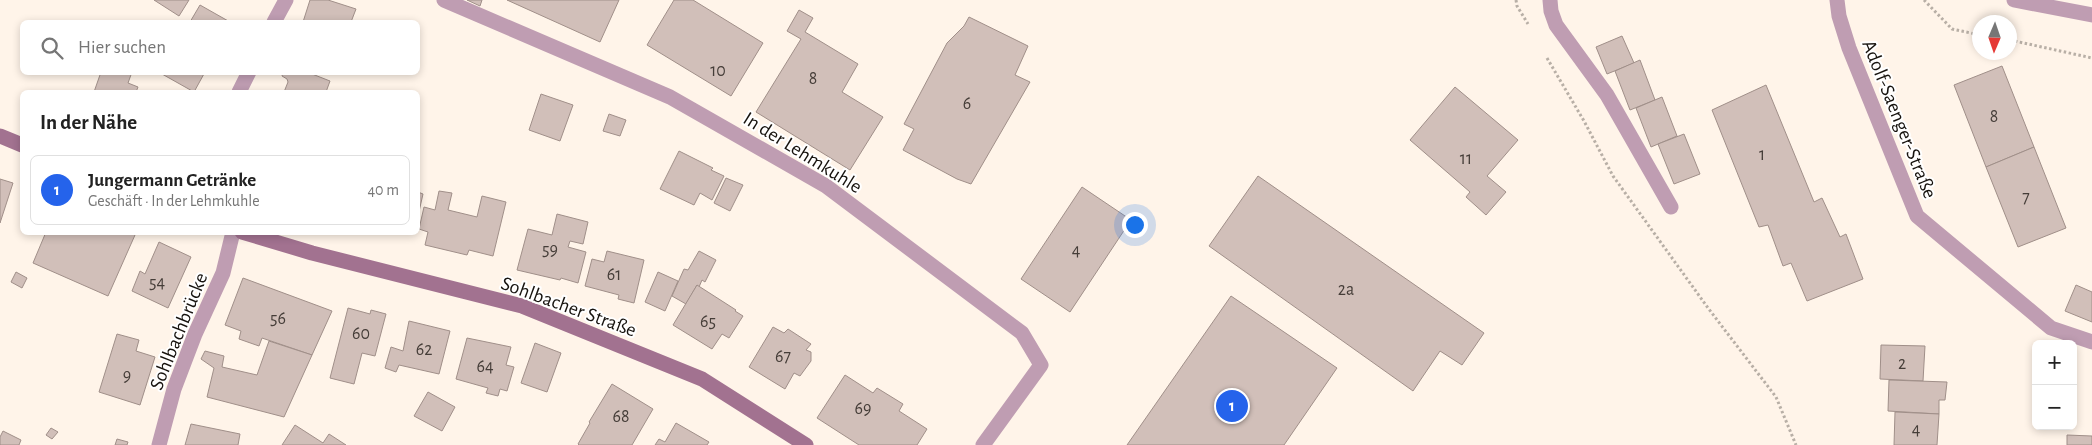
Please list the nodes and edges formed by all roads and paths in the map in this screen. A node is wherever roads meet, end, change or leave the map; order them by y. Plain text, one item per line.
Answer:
1 (286, 0) edge
2 (444, 0) edge
3 (1550, 0) edge
4 (1837, 0) edge
5 (1924, 0) edge
6 (2014, 0) edge
7 (2092, 15) edge
8 (275, 20) edge
9 (1972, 33) edge
10 (2017, 42) edge
11 (2092, 58) edge
12 (248, 75) edge
13 (240, 90) edge
14 (0, 136) edge
15 (20, 144) edge
16 (1671, 207) dead end
17 (232, 235) edge
18 (252, 235) edge
19 (2092, 342) edge
20 (159, 445) edge
21 (806, 445) edge
22 (983, 445) edge

1 - 8 street
2 - 22 street, In der Lehmkuhle
3 - 16 street
4 - 19 street, Adolf-Saenger-Straße
5 - 9 path
6 - 7 street
10 - 11 path
12 - 13 street
14 - 15 street
17 - 20 street, Sohlbachbrücke
18 - 21 street, Sohlbacher Straße

